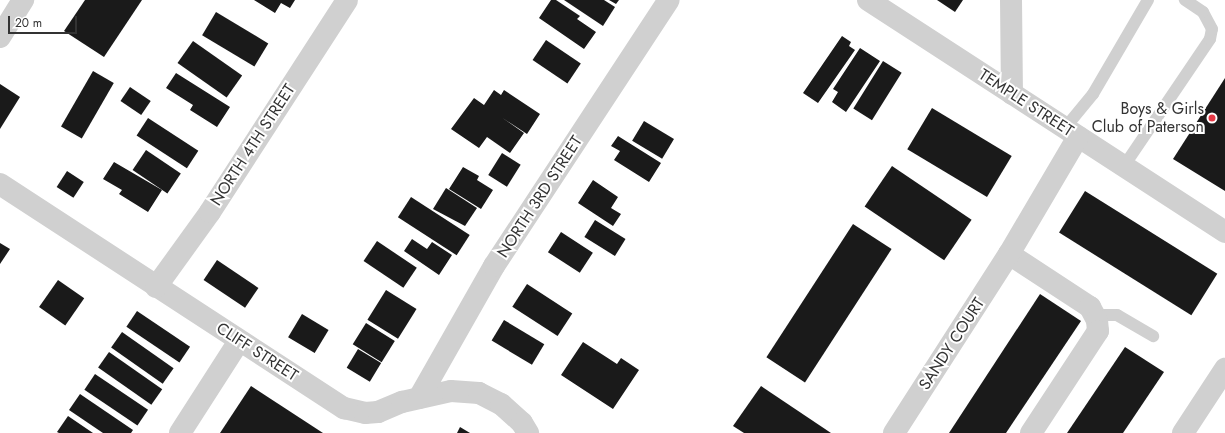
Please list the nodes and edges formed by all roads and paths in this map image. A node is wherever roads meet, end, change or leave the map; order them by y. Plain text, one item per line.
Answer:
1 (23, 0) edge
2 (347, 0) edge
3 (668, 0) edge
4 (868, 0) edge
5 (1011, 0) edge
6 (1148, 0) edge
7 (1185, 0) edge
8 (0, 37) edge
9 (1012, 94) junction
10 (1072, 133) junction
11 (1124, 166) junction
12 (0, 184) edge
13 (1225, 232) edge
14 (1009, 254) junction
15 (156, 287) junction
16 (1095, 315) junction
17 (1153, 336) dead end
18 (239, 341) junction
19 (1225, 369) edge
20 (419, 398) junction
21 (180, 433) edge
22 (528, 433) edge
23 (894, 433) edge
24 (1031, 433) edge
25 (1183, 433) edge

1 - 8 street
2 - 15 street, NORTH 4TH STREET
3 - 20 street, NORTH 3RD STREET
4 - 9 street, TEMPLE STREET
5 - 9 street
6 - 10 lane
7 - 11 lane
9 - 10 street, TEMPLE STREET
10 - 11 street, TEMPLE STREET
10 - 14 street, SANDY COURT
11 - 13 street, TEMPLE STREET
12 - 15 street, CLIFF STREET
14 - 16 street
14 - 23 street, SANDY COURT
15 - 18 street, CLIFF STREET
16 - 17 lane
16 - 24 street
18 - 20 street, CLIFF STREET
18 - 21 street
19 - 25 street
20 - 22 street, CLIFF STREET

